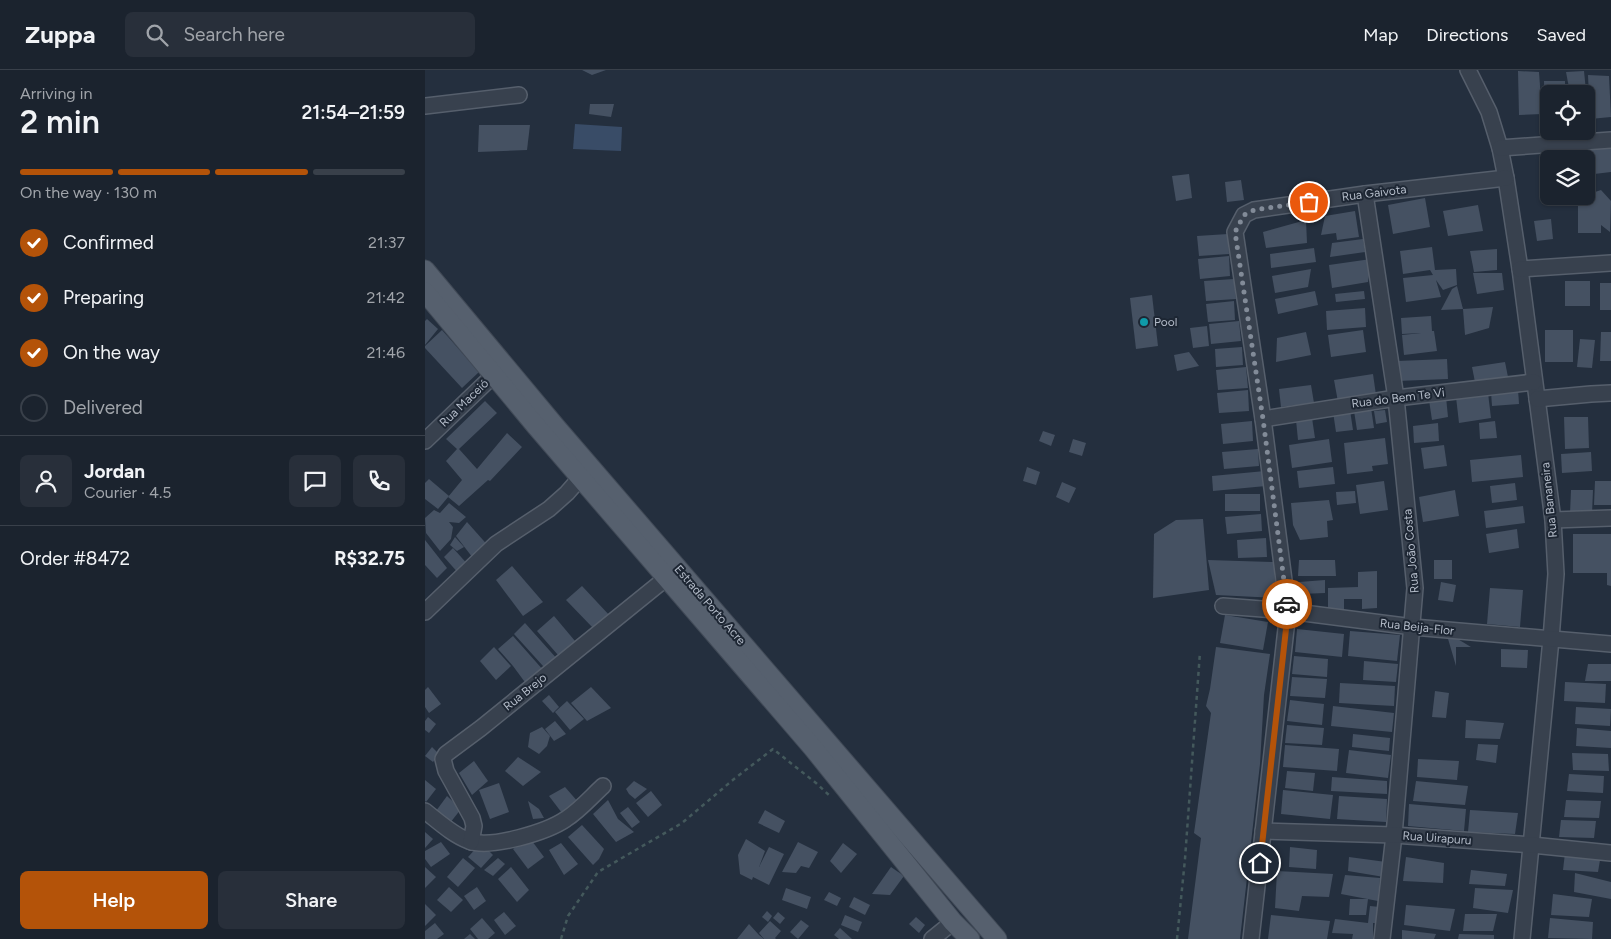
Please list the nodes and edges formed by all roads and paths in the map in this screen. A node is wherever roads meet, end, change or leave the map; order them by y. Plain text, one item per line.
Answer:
1 (1469, 70) edge
2 (519, 95) dead end
3 (425, 106) edge
4 (1611, 140) edge
5 (1499, 148) junction
6 (1505, 178) junction
7 (1365, 194) junction
8 (1611, 263) edge
9 (1520, 269) junction
10 (425, 270) edge
11 (425, 292) edge
12 (499, 370) junction
13 (1534, 382) junction
14 (1611, 393) edge
15 (1396, 398) junction
16 (1537, 400) junction
17 (1263, 419) junction
18 (425, 441) edge
19 (581, 477) junction
20 (1611, 518) edge
21 (1553, 520) junction
22 (673, 573) junction
23 (1223, 606) dead end
24 (1288, 611) junction
25 (425, 612) edge
26 (1413, 628) junction
27 (1551, 639) junction
28 (1611, 644) edge
29 (1200, 652) dead end
30 (603, 786) dead end
31 (835, 801) dead end
32 (425, 811) edge
33 (1263, 831) junction
34 (1394, 835) junction
35 (471, 842) junction
36 (1532, 845) junction
37 (1611, 853) edge
38 (953, 922) junction
39 (561, 939) edge
40 (932, 939) edge
41 (970, 939) edge
42 (997, 939) edge
43 (1177, 939) edge
44 (1251, 939) edge
45 (1382, 939) edge
46 (1523, 939) edge

1 - 5 street, Rua Bananeira
2 - 3 street
4 - 5 street
5 - 6 street, Rua Bananeira
6 - 7 street, Rua Gaivota
6 - 9 street, Rua Bananeira
7 - 15 street, Rua João Costa
7 - 17 street, Rua Gaivota
8 - 9 street
9 - 13 street, Rua Bananeira
10 - 12 main road, Estrada Porto Acre
11 - 12 main road, Estrada Porto Acre
12 - 18 street, Rua Maceió
12 - 19 main road, Estrada Porto Acre
12 - 22 main road, Estrada Porto Acre
13 - 15 street, Rua do Bem Te Vi
13 - 16 street, Rua Bananeira
14 - 16 street
15 - 17 street, Rua do Bem Te Vi
15 - 26 street, Rua João Costa
16 - 21 street, Rua Bananeira
17 - 24 street
19 - 22 main road, Estrada Porto Acre
19 - 25 street
20 - 21 street
21 - 27 street, Rua Bananeira
22 - 35 street, Rua Brejo
22 - 38 main road, Estrada Porto Acre
22 - 42 main road, Estrada Porto Acre
23 - 24 street, Rua Beija-Flor
24 - 26 street, Rua Beija-Flor
24 - 33 street
26 - 27 street, Rua Beija-Flor
26 - 34 street, Rua João Costa
27 - 28 street, Rua Beija-Flor
27 - 36 street, Rua Bananeira
29 - 43 path
30 - 35 street
31 - 39 path
32 - 35 street
33 - 34 street, Rua Uirapuru
33 - 44 street
34 - 36 street, Rua Uirapuru
34 - 45 street, Rua João Costa
36 - 37 street, Rua Uirapuru
36 - 46 street, Rua Bananeira
38 - 40 street
38 - 41 main road, Estrada Porto Acre

